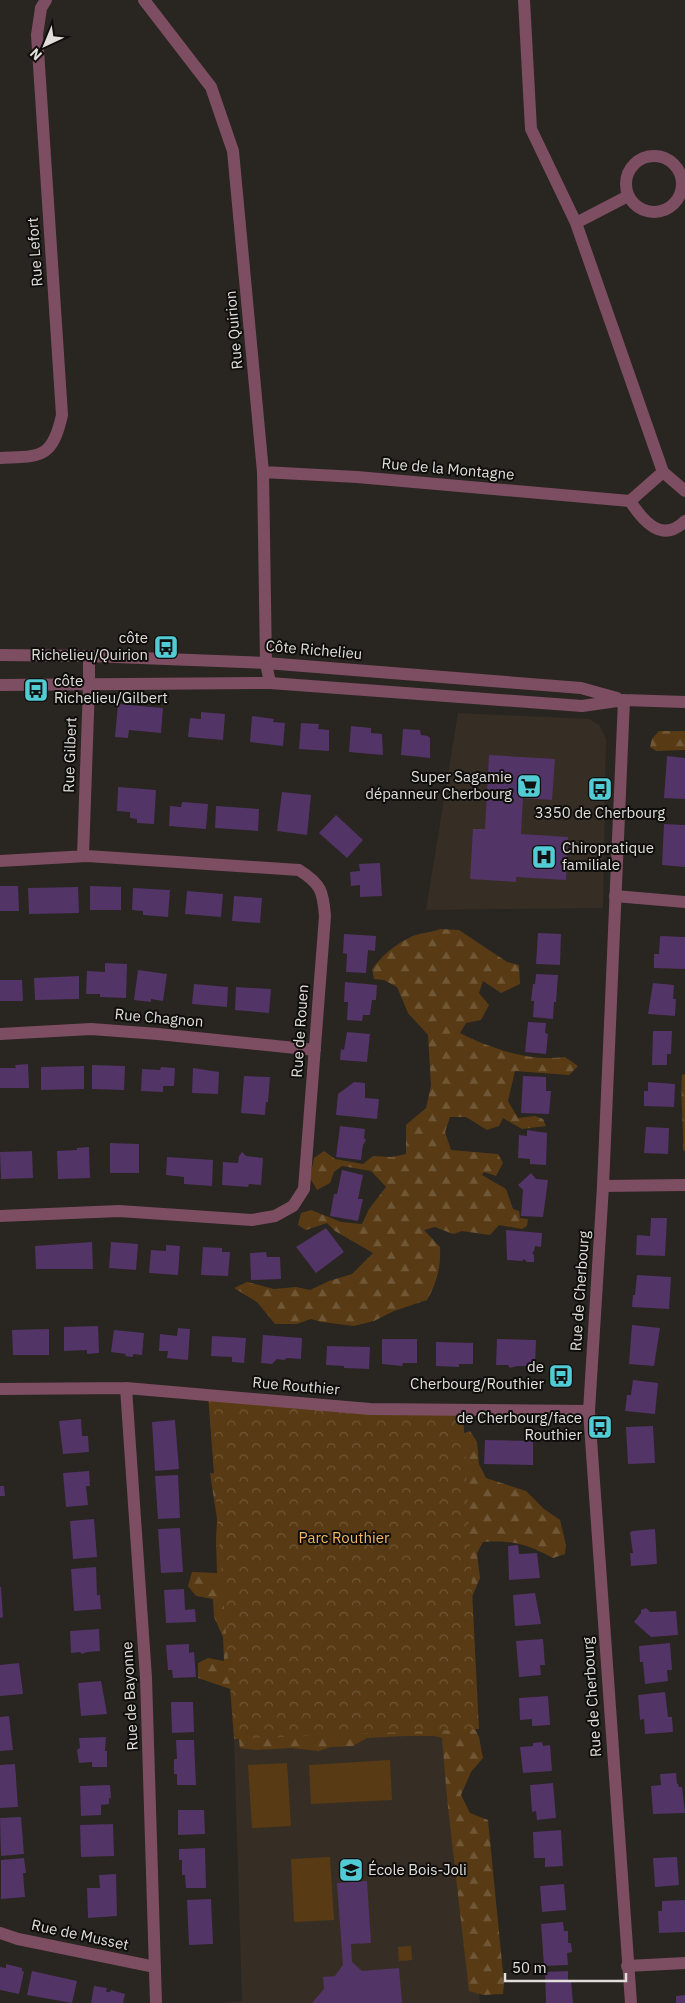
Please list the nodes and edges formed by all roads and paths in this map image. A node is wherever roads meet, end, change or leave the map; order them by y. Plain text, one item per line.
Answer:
1 (46, 0) edge
2 (144, 0) edge
3 (524, 0) edge
4 (628, 196) junction
5 (576, 223) junction
6 (0, 458) edge
7 (263, 472) junction
8 (664, 472) junction
9 (685, 491) edge
10 (630, 501) junction
11 (685, 521) edge
12 (0, 655) edge
13 (89, 656) junction
14 (266, 662) junction
15 (270, 683) junction
16 (0, 685) edge
17 (89, 685) junction
18 (624, 700) junction
19 (685, 702) edge
20 (83, 856) junction
21 (0, 861) edge
22 (615, 896) junction
23 (685, 902) edge
24 (0, 1034) edge
25 (315, 1050) junction
26 (685, 1185) edge
27 (603, 1186) junction
28 (0, 1216) edge
29 (126, 1388) junction
30 (0, 1389) edge
31 (589, 1412) junction
32 (0, 1933) edge
33 (685, 1963) edge
34 (628, 1966) junction
35 (155, 1967) junction
36 (156, 2003) edge
37 (631, 2003) edge

1 - 6 street, Rue Lefort
2 - 7 street, Rue Quirion
3 - 5 street
4 - 4 street
4 - 5 street
5 - 8 street
7 - 10 street, Rue de la Montagne
7 - 14 street, Rue Quirion
8 - 9 street
8 - 10 street
10 - 11 street
12 - 13 street, Côte Richelieu
13 - 14 street, Côte Richelieu
13 - 17 street, Rue Gilbert
14 - 15 street, Rue Quirion
14 - 18 street, Côte Richelieu
15 - 17 street, Côte Richelieu
15 - 18 street, Côte Richelieu
16 - 17 street, Côte Richelieu
17 - 20 street, Rue Gilbert
18 - 19 street, Côte Richelieu
18 - 22 street, Rue de Cherbourg
20 - 21 street, Rue de Rouen
20 - 25 street, Rue de Rouen
22 - 23 street
22 - 27 street, Rue de Cherbourg
24 - 25 street, Rue Chagnon
25 - 28 street, Rue de Rouen
26 - 27 street
27 - 31 street, Rue de Cherbourg
29 - 30 street, Rue Routhier
29 - 31 street, Rue Routhier
29 - 35 street, Rue de Bayonne
31 - 34 street, Rue de Cherbourg
32 - 35 street, Rue de Musset
33 - 34 street
34 - 37 street, Rue de Cherbourg
35 - 36 street, Rue de Bayonne

